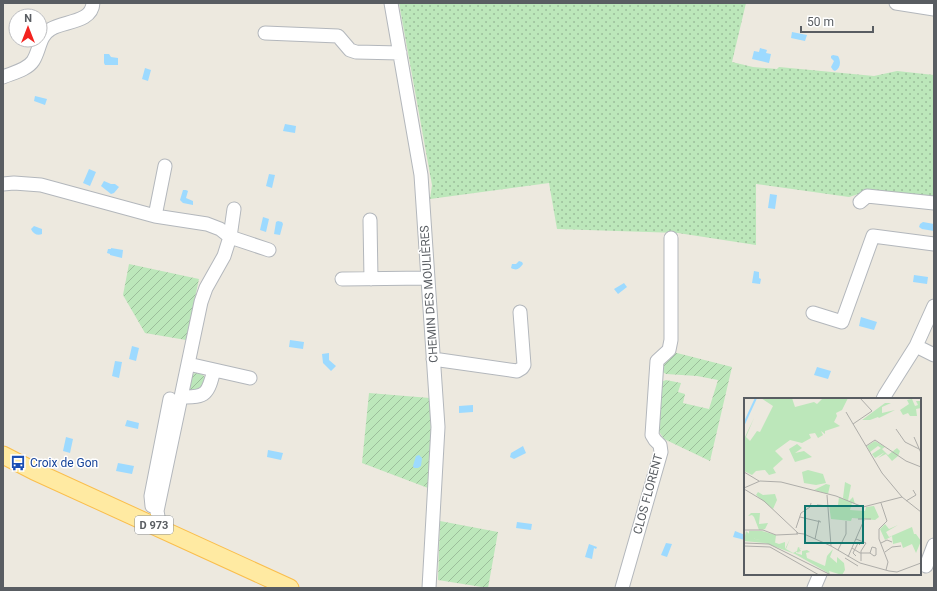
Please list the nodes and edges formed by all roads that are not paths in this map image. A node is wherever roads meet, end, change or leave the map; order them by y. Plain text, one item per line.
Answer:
1 (93, 3) edge
2 (391, 3) edge
3 (896, 3) edge
4 (934, 8) edge
5 (265, 33) dead end
6 (400, 53) junction
7 (3, 77) edge
8 (165, 166) dead end
9 (3, 184) edge
10 (860, 202) dead end
11 (934, 204) edge
12 (234, 209) dead end
13 (155, 216) junction
14 (370, 220) dead end
15 (230, 237) junction
16 (671, 238) dead end
17 (934, 244) edge
18 (269, 250) dead end
19 (428, 278) junction
20 (342, 279) dead end
21 (371, 279) junction
22 (934, 306) edge
23 (520, 312) dead end
24 (813, 313) dead end
25 (916, 346) junction
26 (934, 355) edge
27 (433, 359) junction
28 (188, 364) junction
29 (214, 370) junction
30 (250, 378) dead end
31 (176, 398) junction
32 (884, 398) edge
33 (3, 454) edge
34 (10, 460) edge
35 (152, 508) junction
36 (160, 528) junction
37 (934, 545) edge
38 (927, 566) edge
39 (820, 575) edge
40 (290, 588) edge
41 (429, 588) edge
42 (622, 588) edge
43 (814, 588) edge

1 - 7 street
2 - 6 street, CHEMIN DES MOULIÈRES
3 - 4 street
5 - 6 street
6 - 19 street, CHEMIN DES MOULIÈRES
8 - 13 street
9 - 13 street
10 - 11 street
12 - 15 street
13 - 15 street
14 - 21 street
15 - 18 street
15 - 28 street
16 - 42 street, CLOS FLORENT
17 - 24 street
19 - 21 street
19 - 27 street, CHEMIN DES MOULIÈRES
20 - 21 street
22 - 25 street
23 - 27 street
25 - 26 street
25 - 32 street
27 - 41 street, CHEMIN DES MOULIÈRES
28 - 29 street
28 - 31 street
29 - 30 street
29 - 31 street
31 - 35 street
33 - 34 main road, D 973
34 - 35 main road, D 973
35 - 36 main road, D 973
35 - 36 street
36 - 40 main road, D 973
37 - 38 street
39 - 43 street

